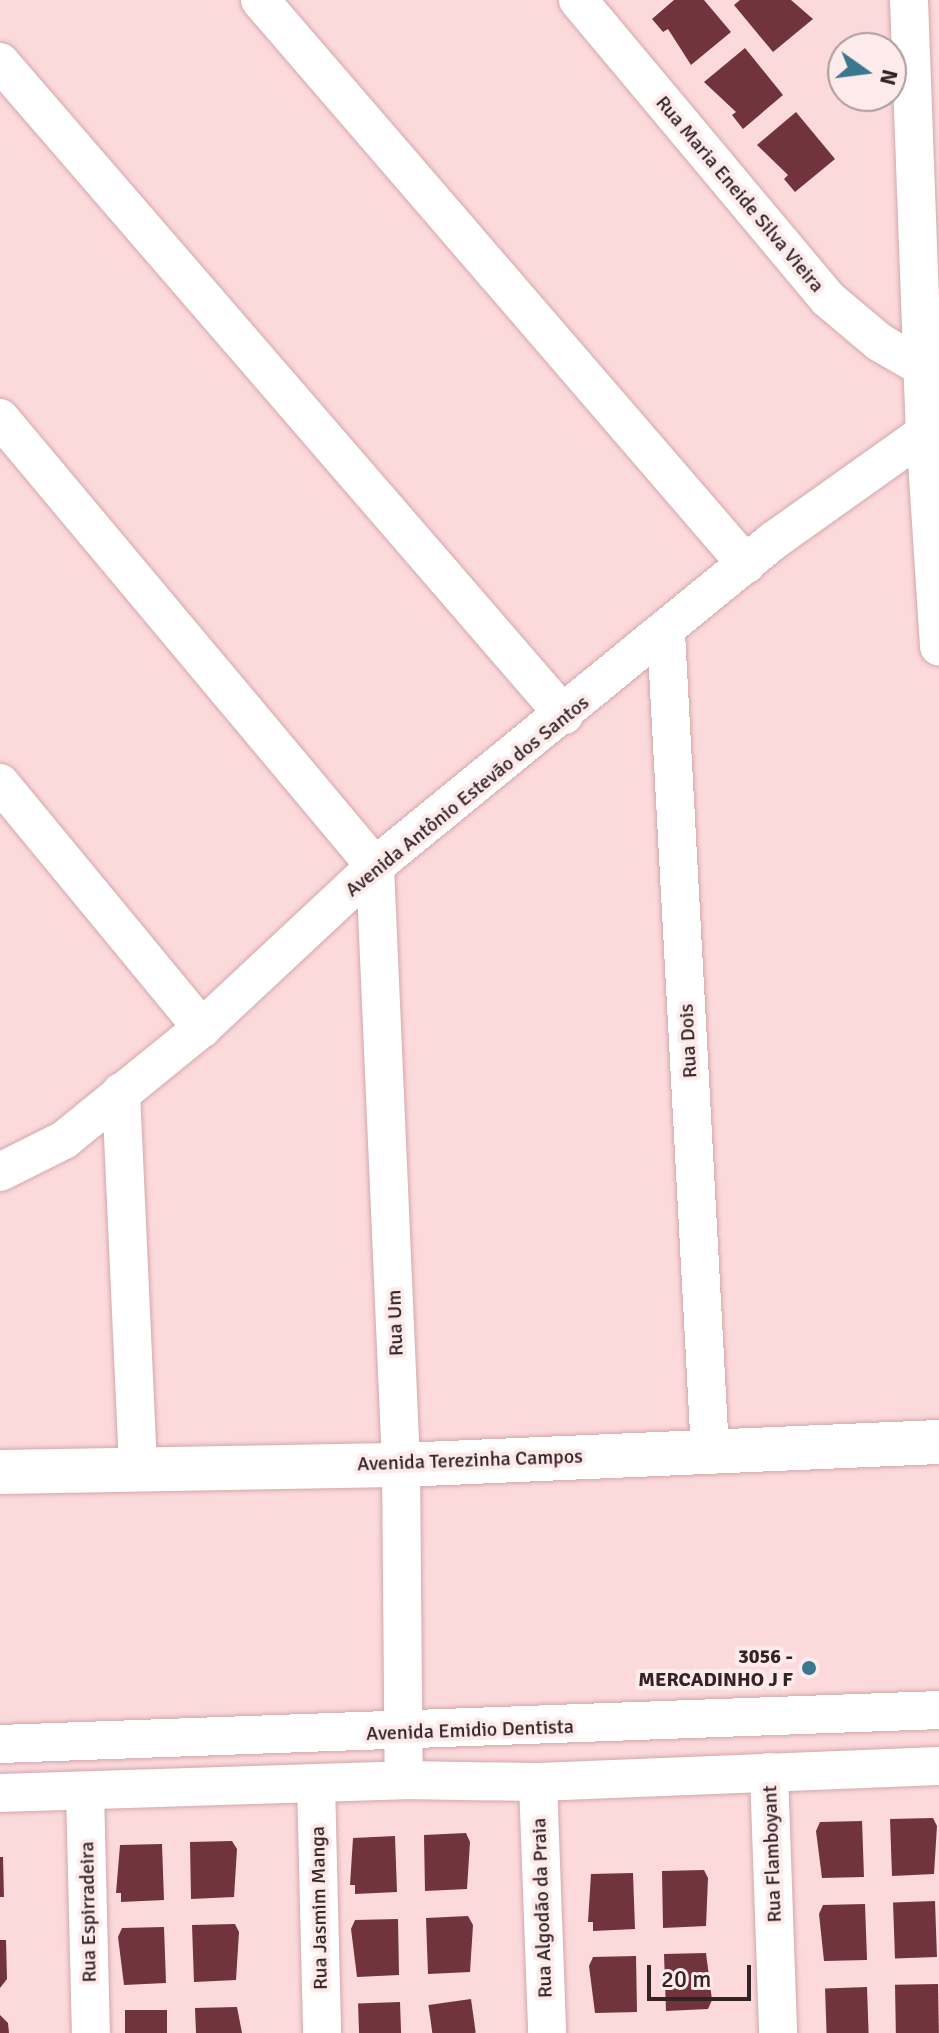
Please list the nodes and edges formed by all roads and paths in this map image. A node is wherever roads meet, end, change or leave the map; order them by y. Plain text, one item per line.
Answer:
1 (260, 0) edge
2 (578, 0) edge
3 (909, 0) edge
4 (0, 62) edge
5 (922, 367) junction
6 (0, 418) edge
7 (932, 426) edge
8 (746, 564) junction
9 (666, 633) junction
10 (939, 647) edge
11 (564, 715) junction
12 (0, 783) edge
13 (375, 866) junction
14 (202, 1028) junction
15 (121, 1092) junction
16 (0, 1172) edge
17 (939, 1442) edge
18 (710, 1450) junction
19 (401, 1465) junction
20 (138, 1467) junction
21 (0, 1472) edge
22 (939, 1710) edge
23 (405, 1732) junction
24 (0, 1744) edge
25 (939, 1766) edge
26 (769, 1772) junction
27 (404, 1780) junction
28 (538, 1782) junction
29 (316, 1783) junction
30 (85, 1791) junction
31 (0, 1793) edge
32 (91, 2033) edge
33 (322, 2033) edge
34 (547, 2033) edge
35 (778, 2033) edge

1 - 8 street
2 - 5 street, Rua Maria Eneide Silva Vieira
3 - 5 street
4 - 11 street
5 - 7 street
6 - 13 street
7 - 8 street, Avenida Antônio Estevão dos Santos
7 - 10 street
8 - 9 street, Avenida Antônio Estevão dos Santos
9 - 11 street, Avenida Antônio Estevão dos Santos
9 - 18 street, Rua Dois
11 - 13 street, Avenida Antônio Estevão dos Santos
12 - 14 street
13 - 14 street, Avenida Antônio Estevão dos Santos
13 - 19 street, Rua Um
14 - 15 street, Avenida Antônio Estevão dos Santos
15 - 16 street, Avenida Antônio Estevão dos Santos
15 - 20 street
17 - 18 street, Avenida Terezinha Campos
18 - 19 street, Avenida Terezinha Campos
19 - 20 street, Avenida Terezinha Campos
19 - 23 street, Rua Um
20 - 21 street, Avenida Terezinha Campos
22 - 23 street, Avenida Emidio Dentista
23 - 24 street, Avenida Emidio Dentista
23 - 27 street, Rua Um
25 - 26 street
26 - 28 street
26 - 35 street, Rua Flamboyant
27 - 28 street
27 - 29 street
28 - 34 street, Rua Algodão da Praia
29 - 30 street
29 - 33 street, Rua Jasmim Manga
30 - 31 street
30 - 32 street, Rua Espirradeira

